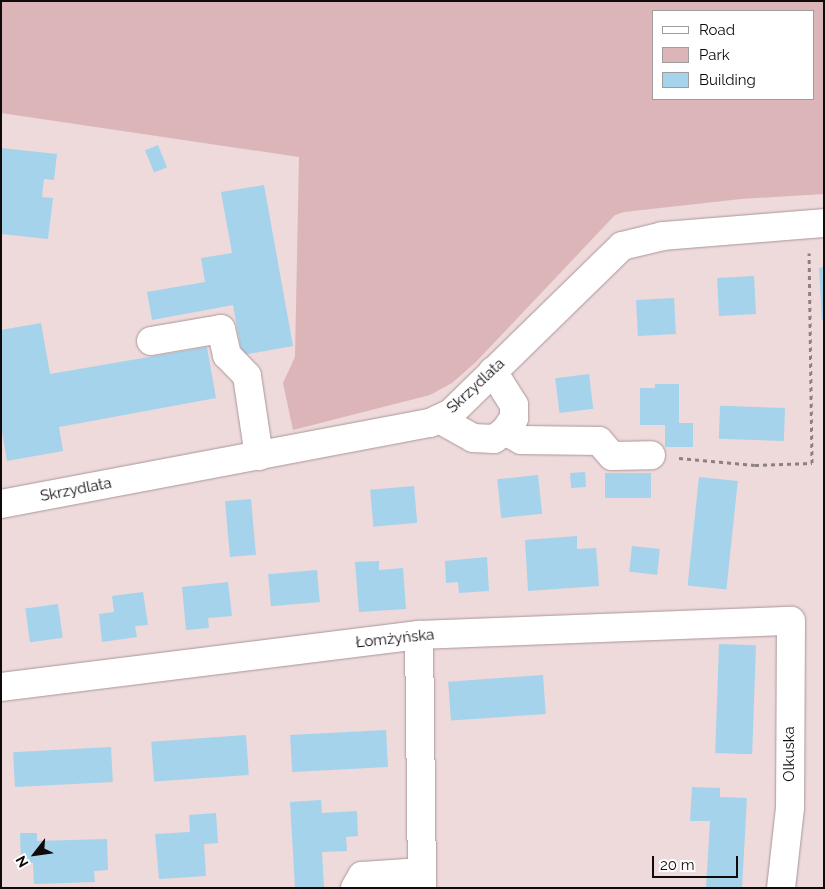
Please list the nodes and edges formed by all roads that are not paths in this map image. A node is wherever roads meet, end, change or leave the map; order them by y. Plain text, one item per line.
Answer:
1 (816, 224) edge
2 (151, 341) dead end
3 (493, 372) junction
4 (439, 419) junction
5 (505, 431) junction
6 (651, 455) road end
7 (259, 456) junction
8 (1, 504) edge
9 (791, 620) joint
10 (418, 636) junction
11 (1, 687) edge
12 (422, 880) edge
13 (355, 888) edge
14 (781, 888) edge

1 - 3 street, Skrzydlata
2 - 7 street
3 - 4 street, Skrzydlata
3 - 5 street
4 - 5 street
4 - 7 street, Skrzydlata
5 - 6 street
7 - 8 street, Skrzydlata
9 - 10 street, Łomżyńska
9 - 14 street, Olkuska
10 - 11 street, Łomżyńska
10 - 12 street
12 - 13 street

